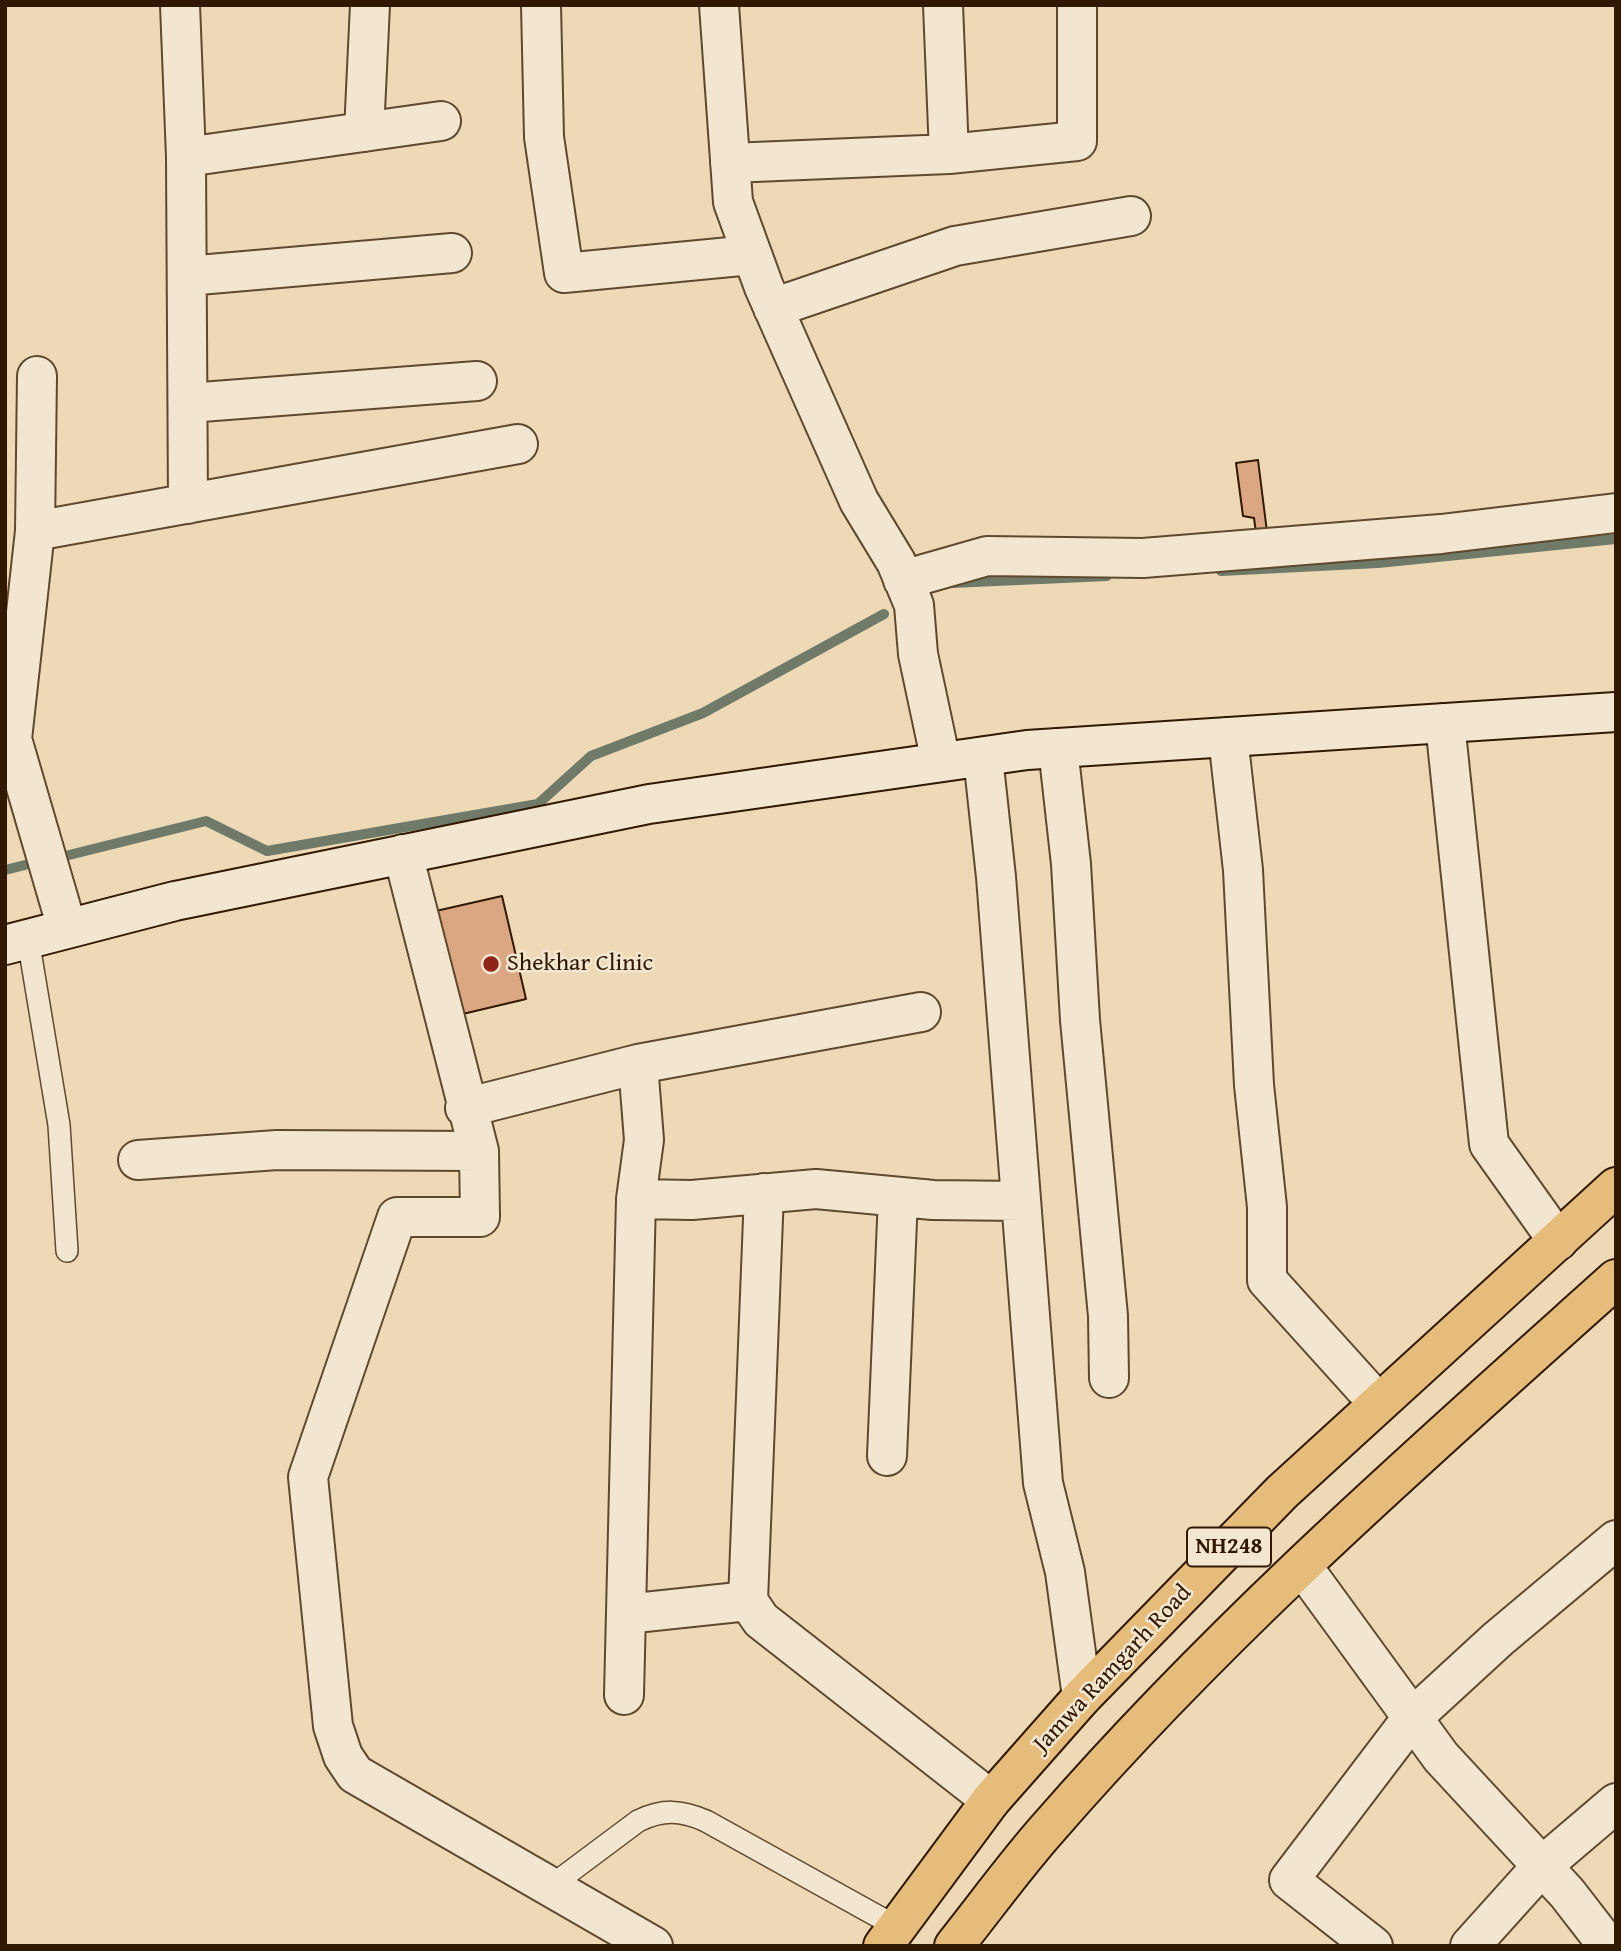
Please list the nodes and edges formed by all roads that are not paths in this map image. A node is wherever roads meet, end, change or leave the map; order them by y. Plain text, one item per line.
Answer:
1 (180, 5) edge
2 (370, 5) edge
3 (541, 5) edge
4 (719, 5) edge
5 (943, 5) edge
6 (1077, 5) edge
7 (441, 121) dead end
8 (364, 132) junction
9 (949, 154) junction
10 (186, 157) junction
11 (730, 163) junction
12 (1131, 216) dead end
13 (452, 253) dead end
14 (751, 255) junction
15 (187, 276) junction
16 (773, 308) junction
17 (37, 376) dead end
18 (477, 381) dead end
19 (188, 403) junction
20 (21, 427) edge
21 (518, 444) dead end
22 (188, 504) junction
23 (1616, 513) edge
24 (35, 531) junction
25 (903, 580) junction
26 (1616, 712) edge
27 (1445, 723) junction
28 (1228, 737) junction
29 (9, 740) edge
30 (1058, 748) junction
31 (983, 757) junction
32 (941, 762) junction
33 (403, 855) junction
34 (67, 928) junction
35 (17, 942) edge
36 (921, 1012) dead end
37 (638, 1064) junction
38 (465, 1108) junction
39 (479, 1151) junction
40 (138, 1160) dead end
41 (1616, 1187) edge
42 (764, 1193) junction
43 (898, 1197) junction
44 (636, 1199) junction
45 (1020, 1201) junction
46 (1558, 1241) junction
47 (67, 1251) dead end
48 (1616, 1279) edge
49 (1109, 1378) dead end
50 (1378, 1403) junction
51 (887, 1456) dead end
52 (1616, 1540) edge
53 (1302, 1566) junction
54 (748, 1601) junction
55 (626, 1615) junction
56 (624, 1695) dead end
57 (1082, 1697) junction
58 (1412, 1718) junction
59 (991, 1800) junction
60 (1616, 1803) edge
61 (1542, 1866) junction
62 (551, 1886) junction
63 (890, 1936) edge
64 (653, 1946) edge
65 (954, 1946) edge
66 (1373, 1946) edge
67 (1470, 1946) edge
68 (1608, 1946) edge

1 - 10 street
2 - 8 street
3 - 14 street
4 - 11 street
5 - 9 street
6 - 9 street
7 - 8 street
8 - 10 street
9 - 11 street
10 - 15 street
11 - 14 street
12 - 16 street
13 - 15 street
14 - 16 street
15 - 19 street
16 - 25 street
17 - 20 street
18 - 19 street
19 - 22 street
20 - 24 street
21 - 22 street
22 - 24 street
23 - 25 street
24 - 29 street
25 - 32 street
26 - 27 street
27 - 28 street
27 - 46 street
28 - 30 street
28 - 50 street
29 - 34 street
30 - 31 street
30 - 49 street
31 - 32 street
31 - 45 street
32 - 33 street
33 - 34 street
33 - 38 street
34 - 35 street
35 - 47 lane
36 - 37 street
37 - 38 street
37 - 44 street
38 - 39 street
39 - 40 street
39 - 62 street
41 - 46 highway, Jamwa Ramgarh Road / NH248
42 - 43 street
42 - 44 street
42 - 54 street
43 - 45 street
43 - 51 street
44 - 55 street
45 - 57 street
46 - 50 highway, Jamwa Ramgarh Road / NH248
48 - 53 highway, NH248
50 - 57 highway, Jamwa Ramgarh Road / NH248
52 - 58 street
53 - 58 street
53 - 65 highway, NH248
54 - 55 street
54 - 59 street
55 - 56 street
57 - 59 highway, Jamwa Ramgarh Road / NH248
58 - 61 street
58 - 66 street
59 - 63 highway, Jamwa Ramgarh Road / NH248
60 - 61 street
61 - 67 street
61 - 68 street
62 - 63 lane
62 - 64 street

